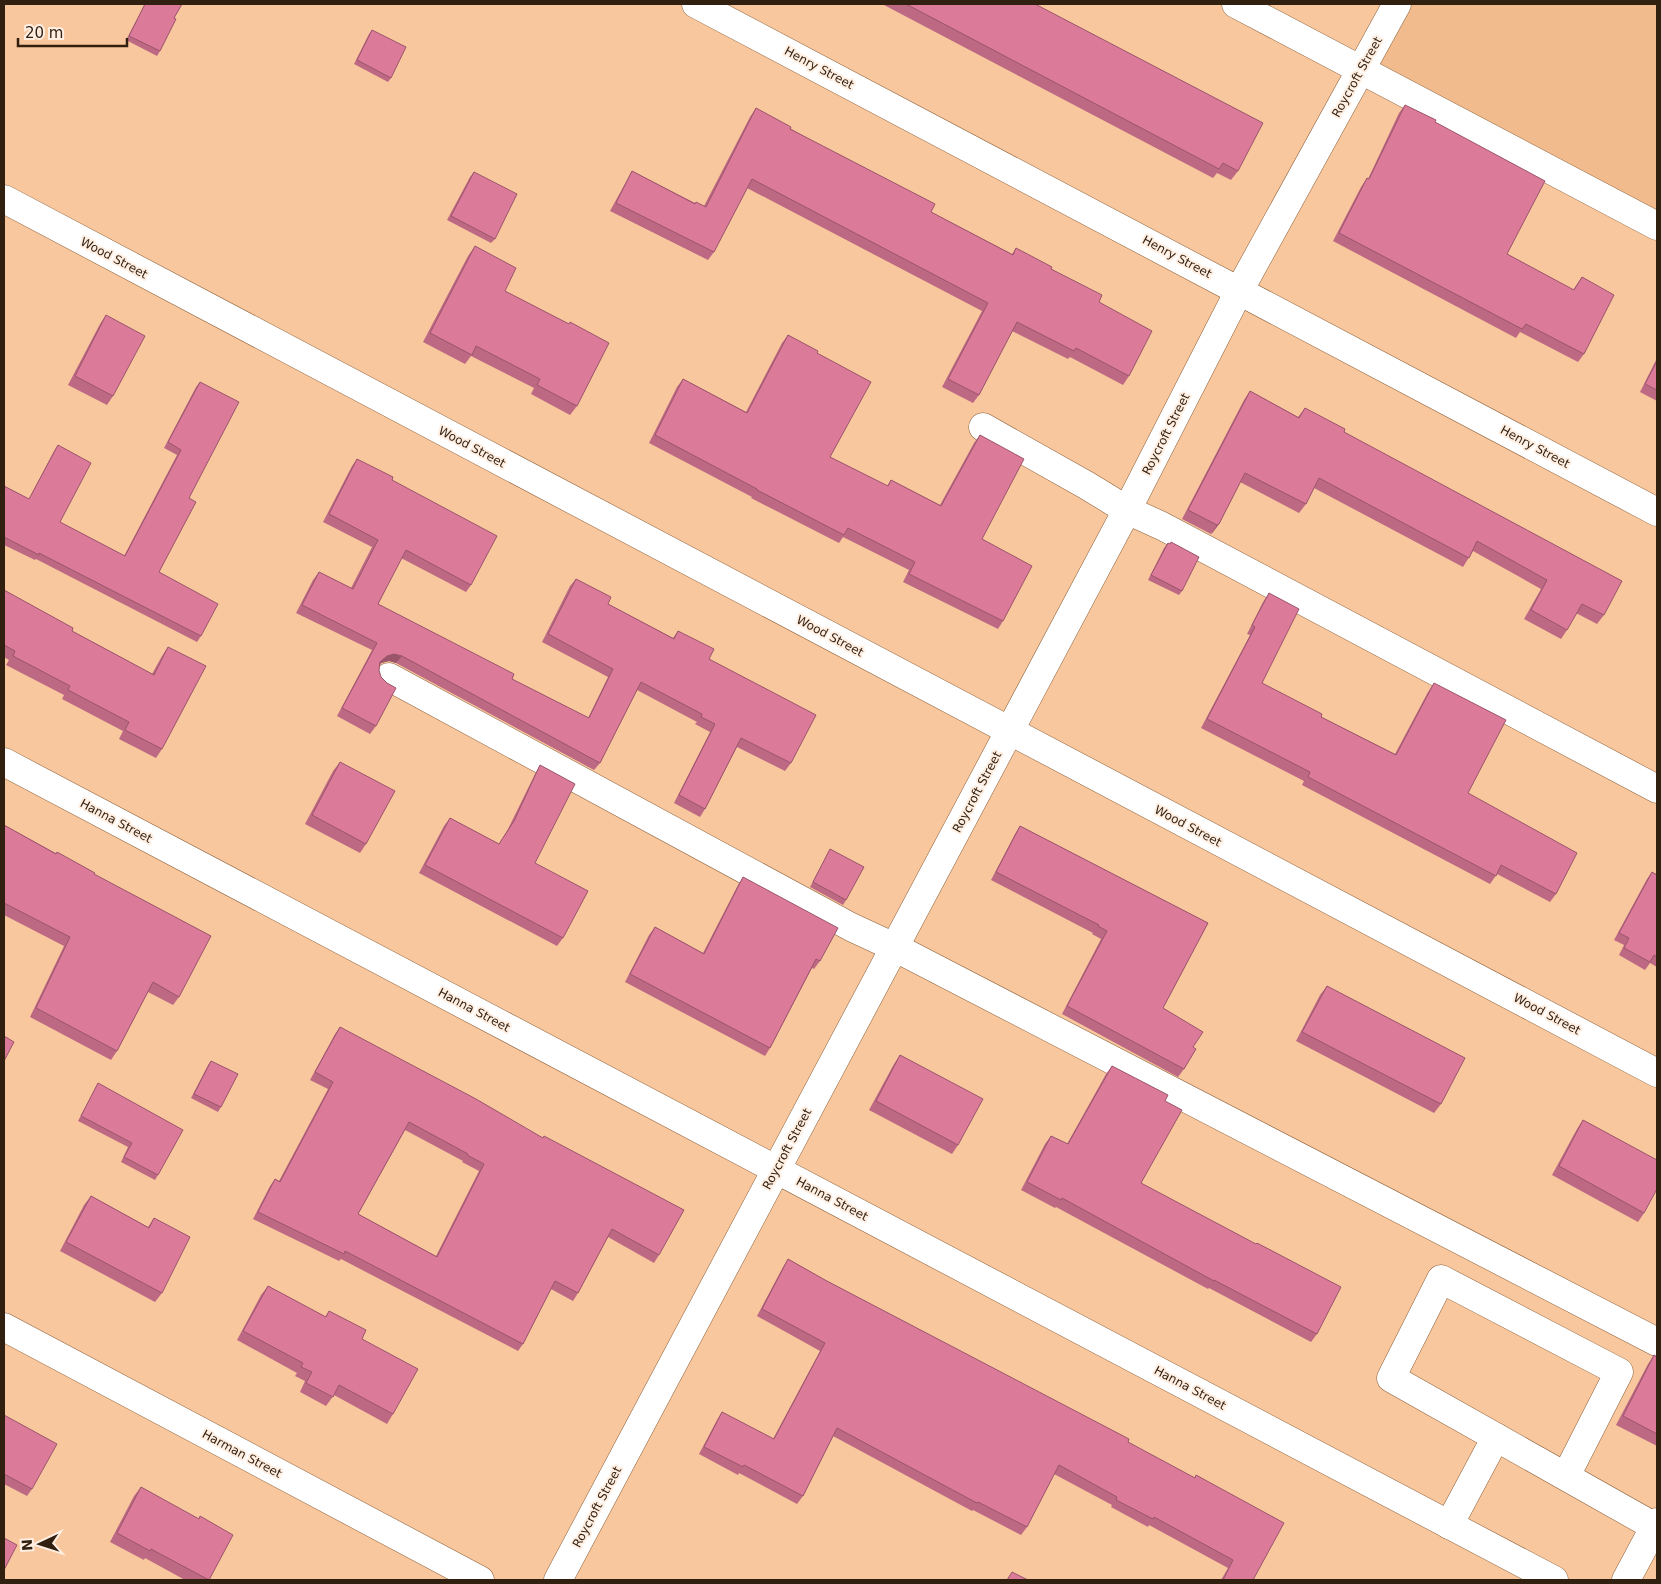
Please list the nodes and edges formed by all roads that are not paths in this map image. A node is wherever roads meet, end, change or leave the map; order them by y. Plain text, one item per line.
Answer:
1 (696, 4) edge
2 (1236, 4) edge
3 (1396, 4) edge
4 (1362, 70) junction
5 (4, 199) edge
6 (1657, 226) edge
7 (1239, 291) junction
8 (983, 427) dead end
9 (1127, 510) junction
10 (1657, 512) edge
11 (389, 677) dead end
12 (1009, 731) junction
13 (4, 762) edge
14 (1657, 789) edge
15 (894, 947) junction
16 (1657, 1073) edge
17 (776, 1169) junction
18 (4, 1327) edge
19 (1657, 1342) edge
20 (1496, 1437) junction
21 (1566, 1476) junction
22 (1449, 1525) junction
23 (1656, 1525) edge
24 (480, 1580) edge
25 (558, 1580) edge
26 (1554, 1580) edge
27 (1626, 1580) edge

1 - 7 street, Henry Street
2 - 4 street
3 - 4 street, Roycroft Street
4 - 6 street
4 - 7 street, Roycroft Street
5 - 12 street, Wood Street
7 - 9 street, Roycroft Street
7 - 10 street, Henry Street
8 - 9 street
9 - 12 street, Roycroft Street
9 - 14 street
11 - 15 street
12 - 15 street, Roycroft Street
12 - 16 street, Wood Street
13 - 17 street, Hanna Street
15 - 17 street, Roycroft Street
15 - 19 street
17 - 22 street, Hanna Street
17 - 25 street, Roycroft Street
18 - 24 street, Harman Street
20 - 21 street
20 - 21 street
20 - 22 street
21 - 23 street
22 - 26 street, Hanna Street
23 - 27 street

